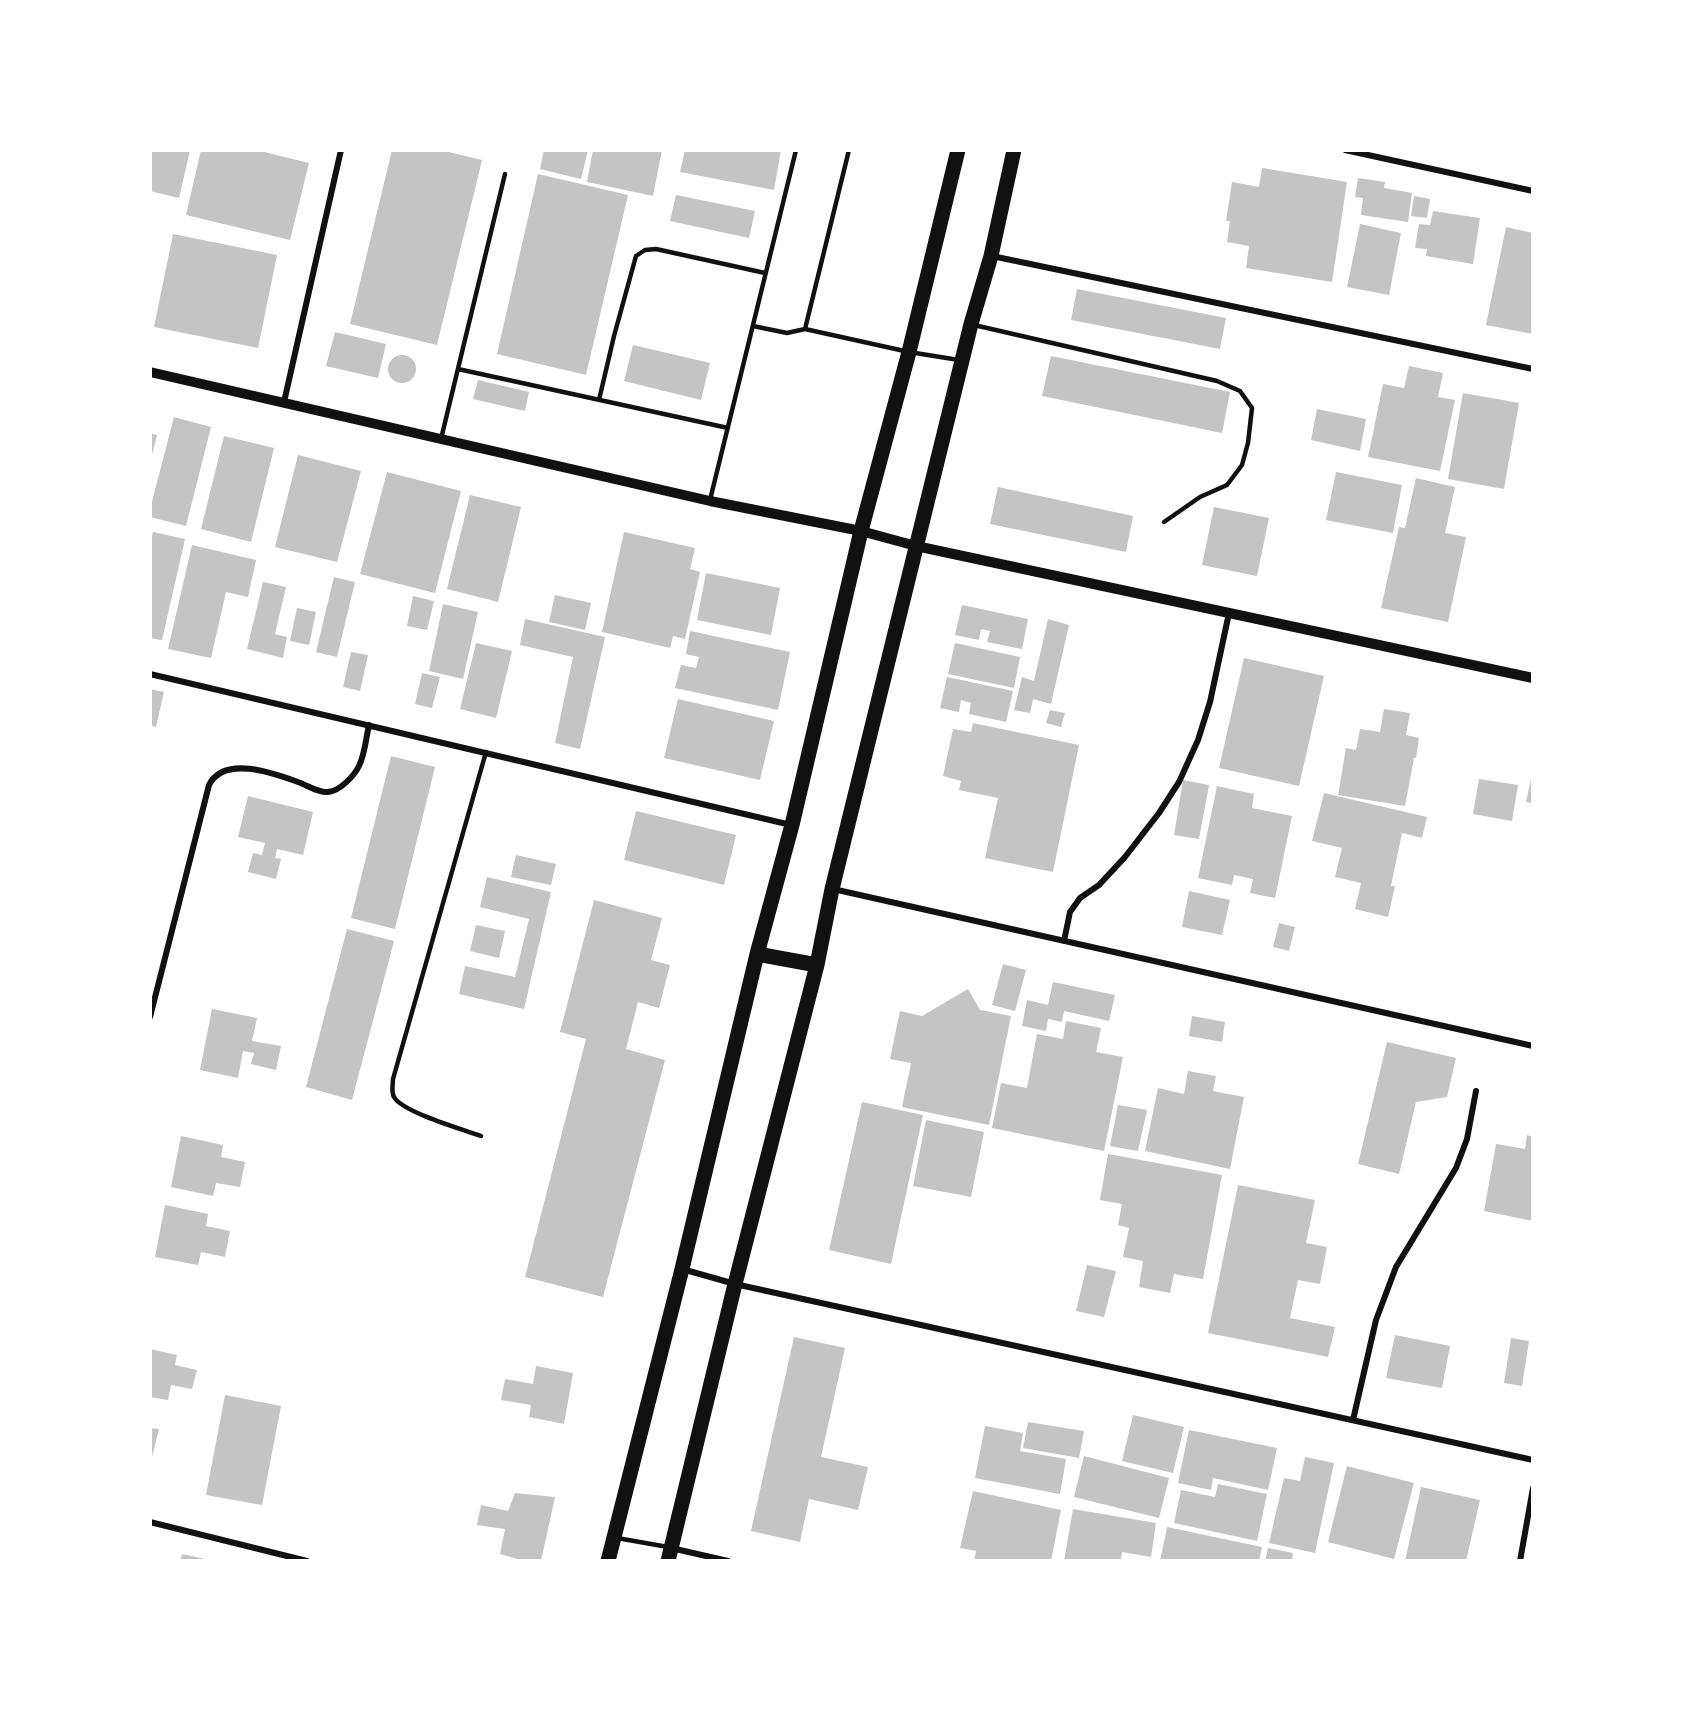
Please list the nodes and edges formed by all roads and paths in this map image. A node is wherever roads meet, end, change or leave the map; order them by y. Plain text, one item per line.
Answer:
1 (341, 150) edge
2 (796, 150) edge
3 (849, 150) edge
4 (958, 150) edge
5 (1014, 150) edge
6 (1345, 150) edge
7 (505, 174) dead end
8 (1533, 191) edge
9 (991, 256) junction
10 (765, 273) junction
11 (971, 324) junction
12 (753, 326) junction
13 (806, 329) junction
14 (909, 352) junction
15 (962, 361) junction
16 (458, 369) junction
17 (1533, 369) edge
18 (150, 372) edge
19 (599, 400) junction
20 (284, 402) junction
21 (728, 428) junction
22 (441, 439) junction
23 (710, 501) junction
24 (1164, 522) dead end
25 (861, 531) junction
26 (916, 546) junction
27 (1229, 612) junction
28 (150, 674) edge
29 (1533, 678) edge
30 (369, 725) junction
31 (486, 752) junction
32 (792, 825) junction
33 (832, 889) junction
34 (1064, 941) junction
35 (757, 954) junction
36 (817, 965) junction
37 (150, 1017) edge
38 (1533, 1046) edge
39 (1476, 1091) dead end
40 (481, 1136) dead end
41 (682, 1269) junction
42 (735, 1284) junction
43 (1353, 1420) junction
44 (1533, 1460) edge
45 (1533, 1488) edge
46 (150, 1522) edge
47 (614, 1537) junction
48 (669, 1554) edge
49 (307, 1561) edge
50 (608, 1561) edge
51 (728, 1561) edge
52 (1520, 1561) edge

1 - 20 street
2 - 10 lane
3 - 13 lane
4 - 14 main road
5 - 9 main road
6 - 8 street
7 - 16 lane
9 - 11 main road
9 - 17 street
10 - 12 lane
10 - 19 lane
11 - 15 main road
11 - 24 lane
12 - 13 lane
12 - 21 lane
13 - 14 lane
14 - 15 lane
14 - 25 main road
15 - 26 main road
16 - 19 lane
16 - 22 lane
18 - 20 street
19 - 21 lane
20 - 22 street
21 - 23 lane
22 - 23 street
23 - 25 street
25 - 26 street
25 - 32 main road
26 - 27 street
26 - 33 main road
27 - 29 street
27 - 34 street
28 - 30 street
30 - 31 street
30 - 37 street
31 - 32 street
31 - 40 lane
32 - 35 main road
33 - 34 street
33 - 36 main road
34 - 38 street
35 - 36 main road
35 - 41 main road
36 - 42 main road
39 - 43 street
41 - 42 street
41 - 47 main road
42 - 43 street
42 - 48 main road
43 - 44 street
45 - 52 street
46 - 49 street
47 - 48 lane
47 - 50 main road
48 - 51 street

